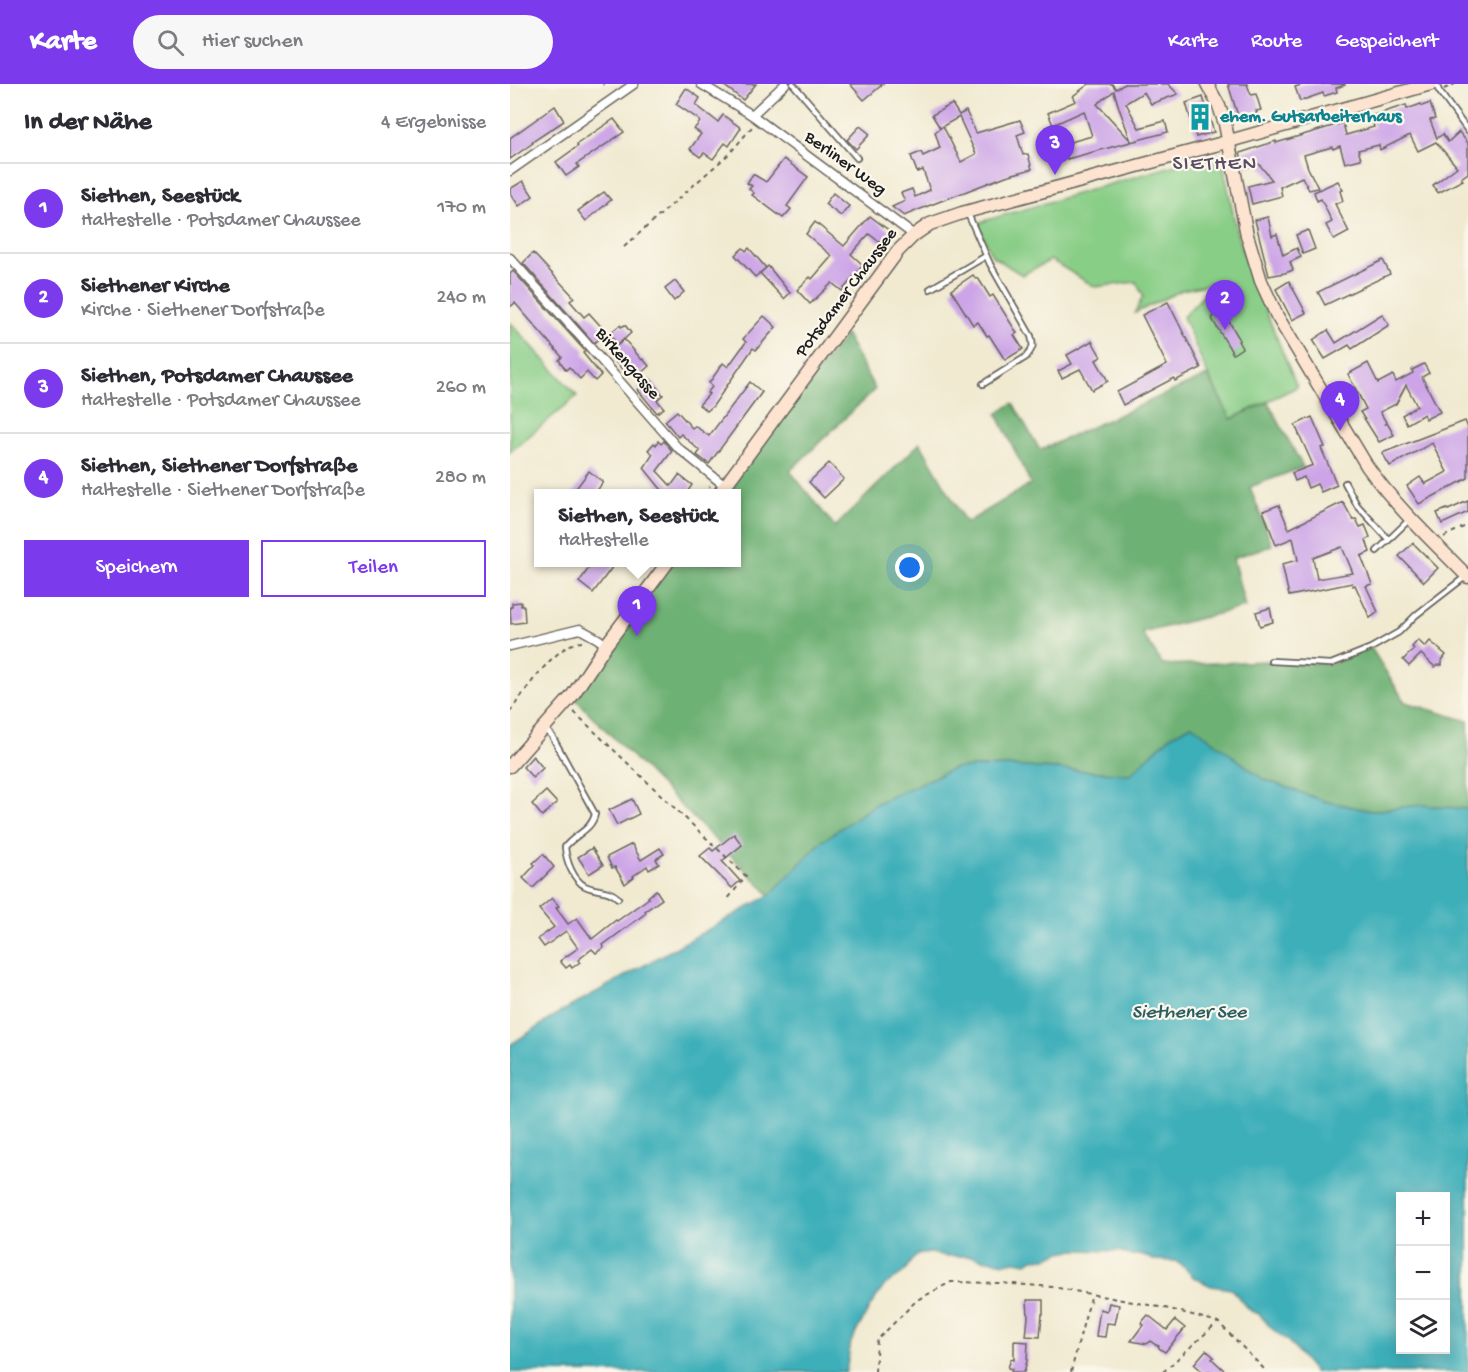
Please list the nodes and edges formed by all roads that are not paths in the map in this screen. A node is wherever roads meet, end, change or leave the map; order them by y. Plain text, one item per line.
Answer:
1 (634, 84) edge
2 (701, 84) edge
3 (785, 84) edge
4 (793, 84) edge
5 (1207, 84) edge
6 (1431, 84) edge
7 (1436, 84) edge
8 (755, 118) junction
9 (1468, 131) edge
10 (1229, 141) junction
11 (857, 158) dead end
12 (510, 171) edge
13 (967, 212) junction
14 (914, 235) junction
15 (986, 256) junction
16 (510, 258) edge
17 (930, 289) dead end
18 (983, 384) dead end
19 (1345, 483) dead end
20 (721, 489) edge
21 (723, 489) edge
22 (1410, 519) junction
23 (1389, 540) junction
24 (1377, 551) dead end
25 (664, 567) edge
26 (1467, 576) edge
27 (602, 642) junction
28 (510, 646) edge
29 (1272, 661) dead end
30 (544, 728) junction
31 (510, 766) edge
32 (618, 898) dead end

1 - 12 street
2 - 8 street, Berliner Weg
3 - 8 street
4 - 11 lane
5 - 10 main road
6 - 10 main road, Potsdamer Chaussee
7 - 9 lane
8 - 14 street, Berliner Weg
10 - 13 main road, Potsdamer Chaussee
10 - 22 main road
13 - 14 main road, Potsdamer Chaussee
13 - 15 lane
14 - 21 main road, Potsdamer Chaussee
15 - 17 lane
15 - 18 lane
16 - 20 street, Birkengasse
19 - 23 lane
22 - 23 lane
22 - 26 main road
23 - 24 lane
25 - 27 main road
26 - 29 lane
27 - 28 street
27 - 30 main road
30 - 31 main road
30 - 32 lane

